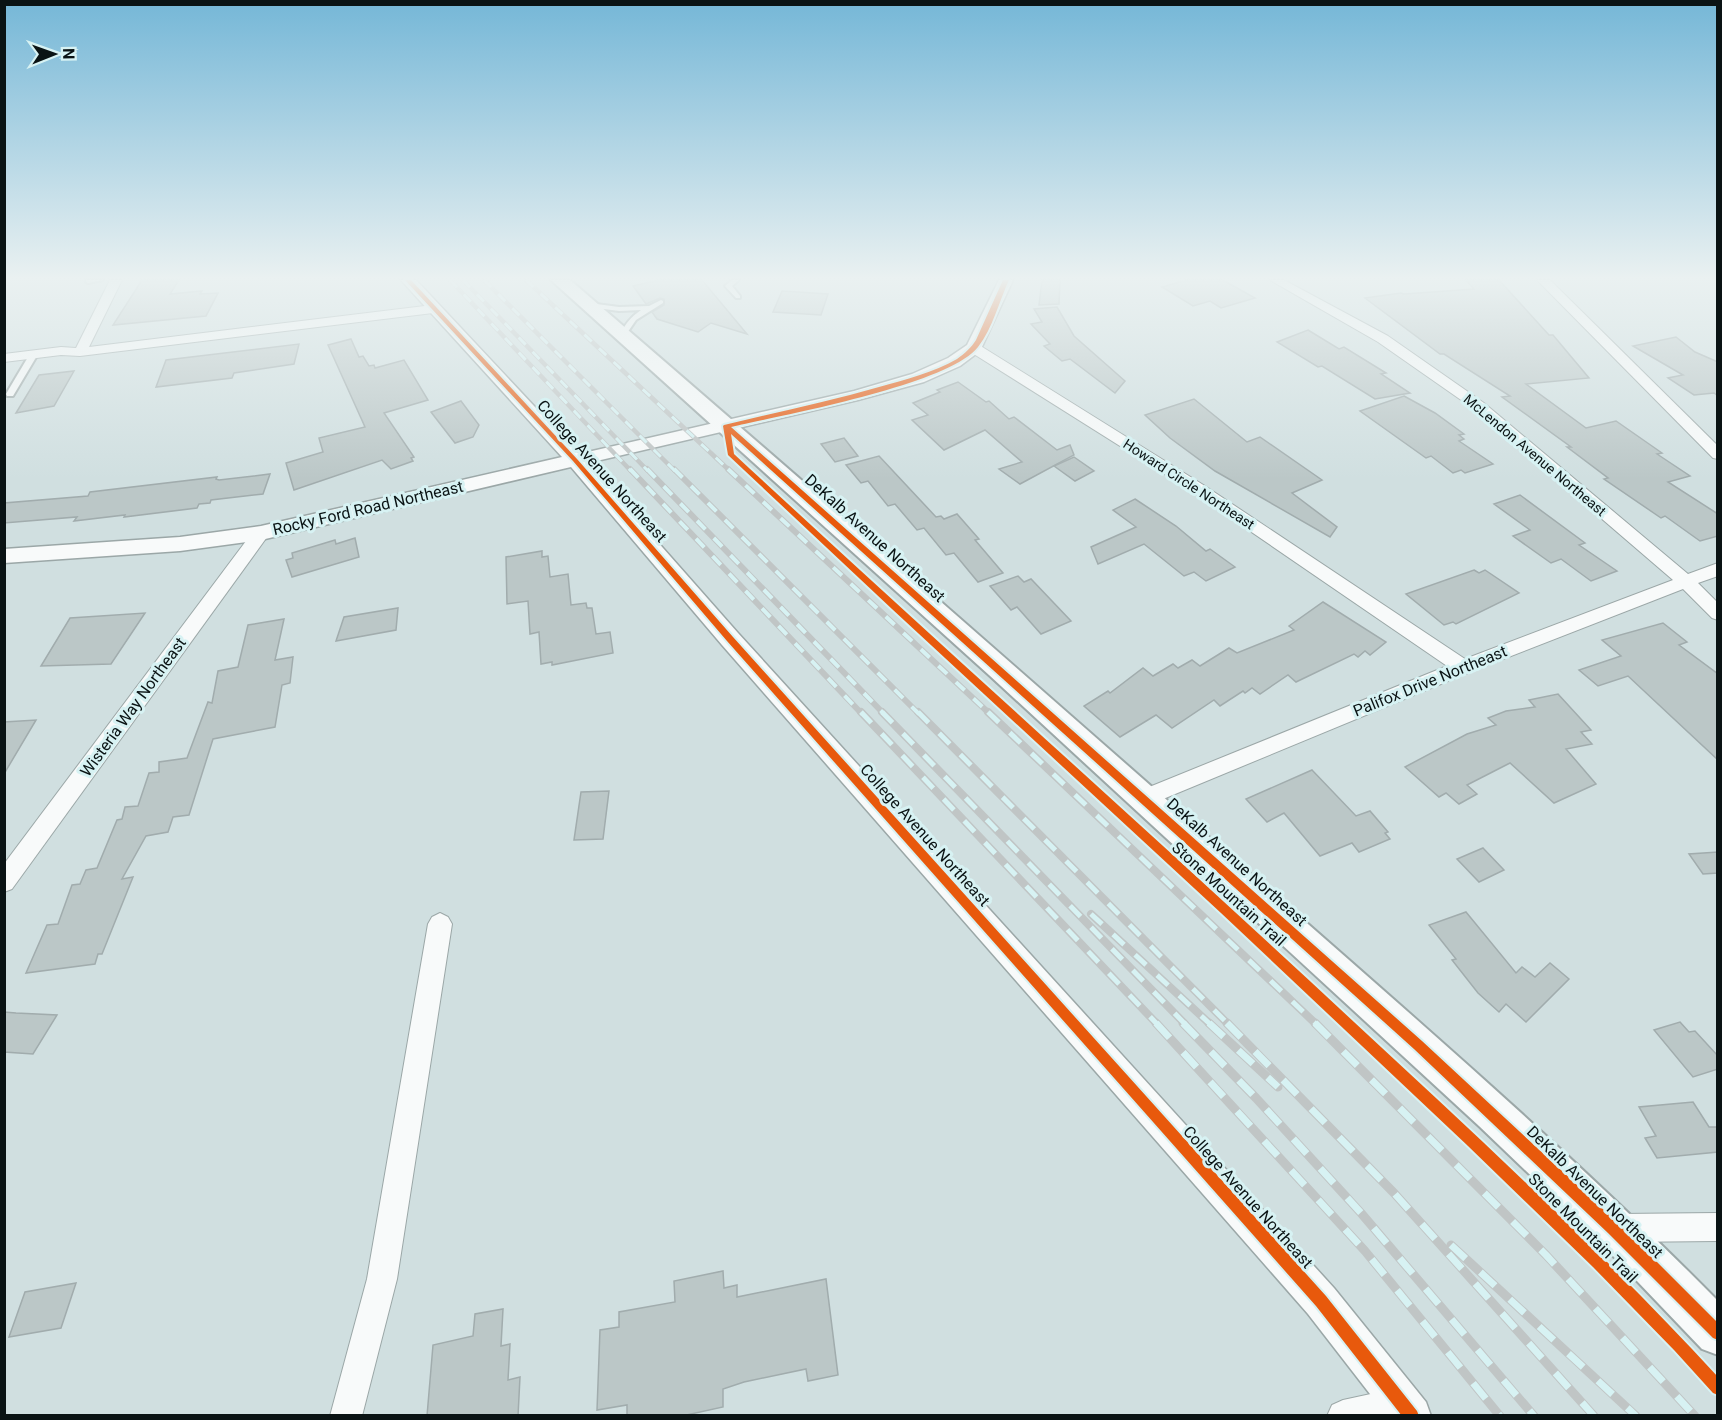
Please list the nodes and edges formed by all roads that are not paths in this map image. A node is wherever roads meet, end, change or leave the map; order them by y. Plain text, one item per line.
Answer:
1 (82, 346) edge
2 (120, 346) edge
3 (468, 346) edge
4 (636, 346) edge
5 (1393, 346) edge
6 (1612, 346) edge
7 (974, 348) joint
8 (80, 351) junction
9 (34, 354) junction
10 (4, 358) edge
11 (10, 393) dead end
12 (726, 426) junction
13 (1714, 446) edge
14 (575, 460) junction
15 (261, 533) junction
16 (4, 556) edge
17 (1718, 569) edge
18 (1684, 580) junction
19 (1718, 614) edge
20 (1463, 667) junction
21 (1144, 798) junction
22 (4, 882) edge
23 (440, 924) dead end
24 (1718, 1227) edge
25 (1613, 1228) junction
26 (1718, 1333) edge
27 (1407, 1409) edge
28 (346, 1416) edge
29 (1343, 1416) edge

1 - 8 street
2 - 8 street
3 - 14 street, College Avenue Northeast
4 - 12 main road, DeKalb Avenue Northeast
5 - 18 street, McLendon Avenue Northeast
6 - 13 street
7 - 12 street, Rocky Ford Road Northeast
7 - 20 street, Howard Circle Northeast
8 - 9 street
9 - 10 street
9 - 11 lane
12 - 14 street, Rocky Ford Road Northeast
12 - 21 main road, DeKalb Avenue Northeast
14 - 15 street, Rocky Ford Road Northeast
14 - 27 street, College Avenue Northeast
15 - 16 street, Rocky Ford Road Northeast
15 - 22 street, Wisteria Way Northeast
17 - 18 street, Palifox Drive Northeast
18 - 19 street, McLendon Avenue Northeast
18 - 20 street, Palifox Drive Northeast
20 - 21 street, Palifox Drive Northeast
21 - 25 main road, DeKalb Avenue Northeast
23 - 28 street
24 - 25 street
25 - 26 main road, DeKalb Avenue Northeast
27 - 29 street

